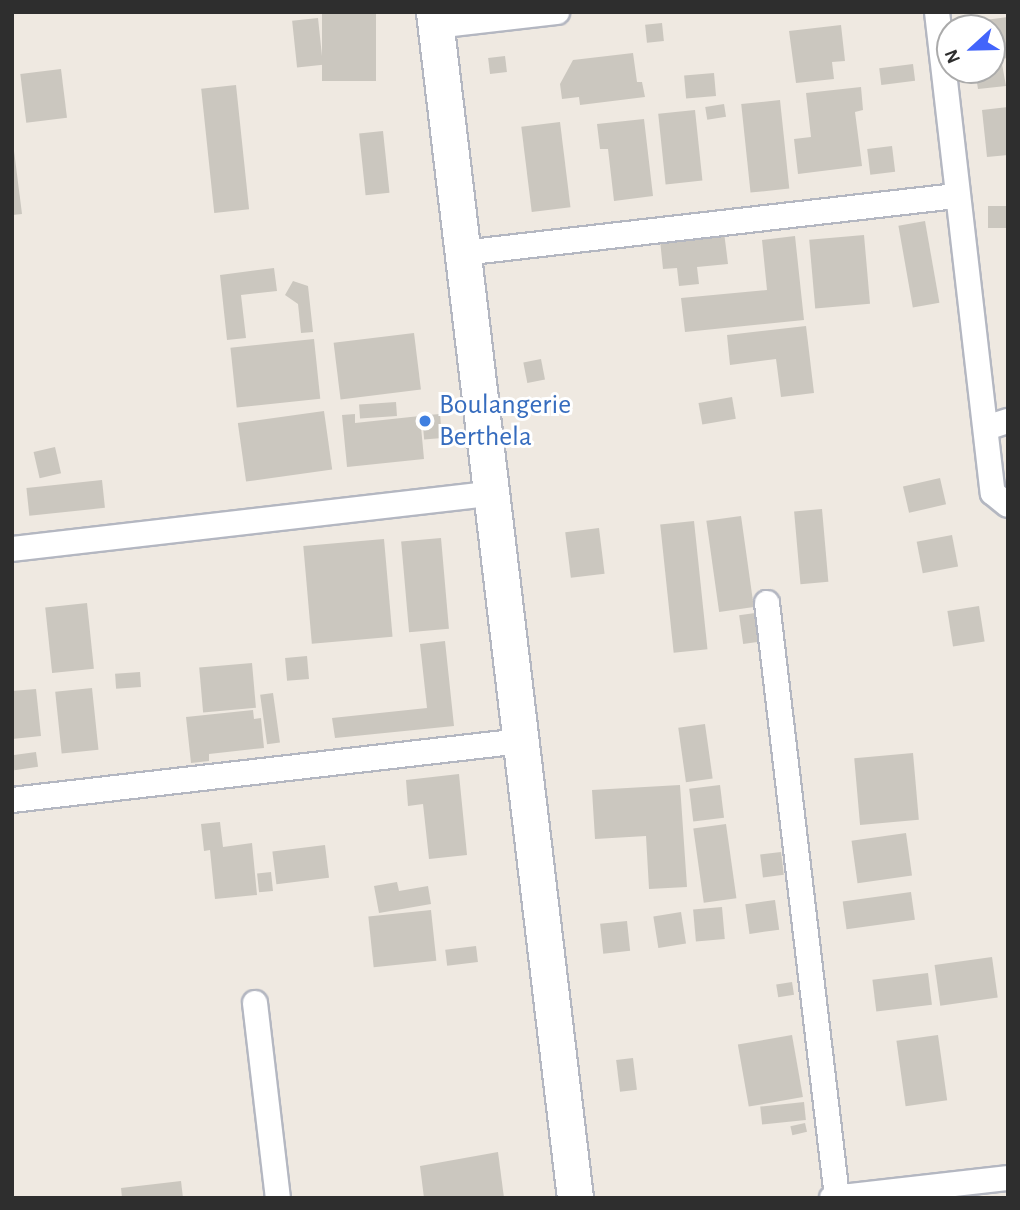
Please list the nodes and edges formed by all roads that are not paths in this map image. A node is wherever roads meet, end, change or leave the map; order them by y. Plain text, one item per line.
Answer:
1 (557, 12) edge
2 (937, 12) edge
3 (435, 19) edge
4 (958, 196) junction
5 (463, 253) junction
6 (997, 424) edge
7 (491, 494) junction
8 (1008, 505) edge
9 (12, 549) edge
10 (767, 603) dead end
11 (521, 741) junction
12 (12, 800) edge
13 (255, 1003) dead end
14 (1008, 1178) edge
15 (837, 1197) edge
16 (278, 1198) edge
17 (575, 1198) edge
18 (832, 1198) edge

1 - 3 street
2 - 4 street
3 - 5 main road
4 - 5 street
4 - 6 street
5 - 7 main road
6 - 8 street
7 - 9 street
7 - 11 main road
10 - 15 street
11 - 12 street
11 - 17 main road
13 - 16 street
14 - 15 street
15 - 18 street

